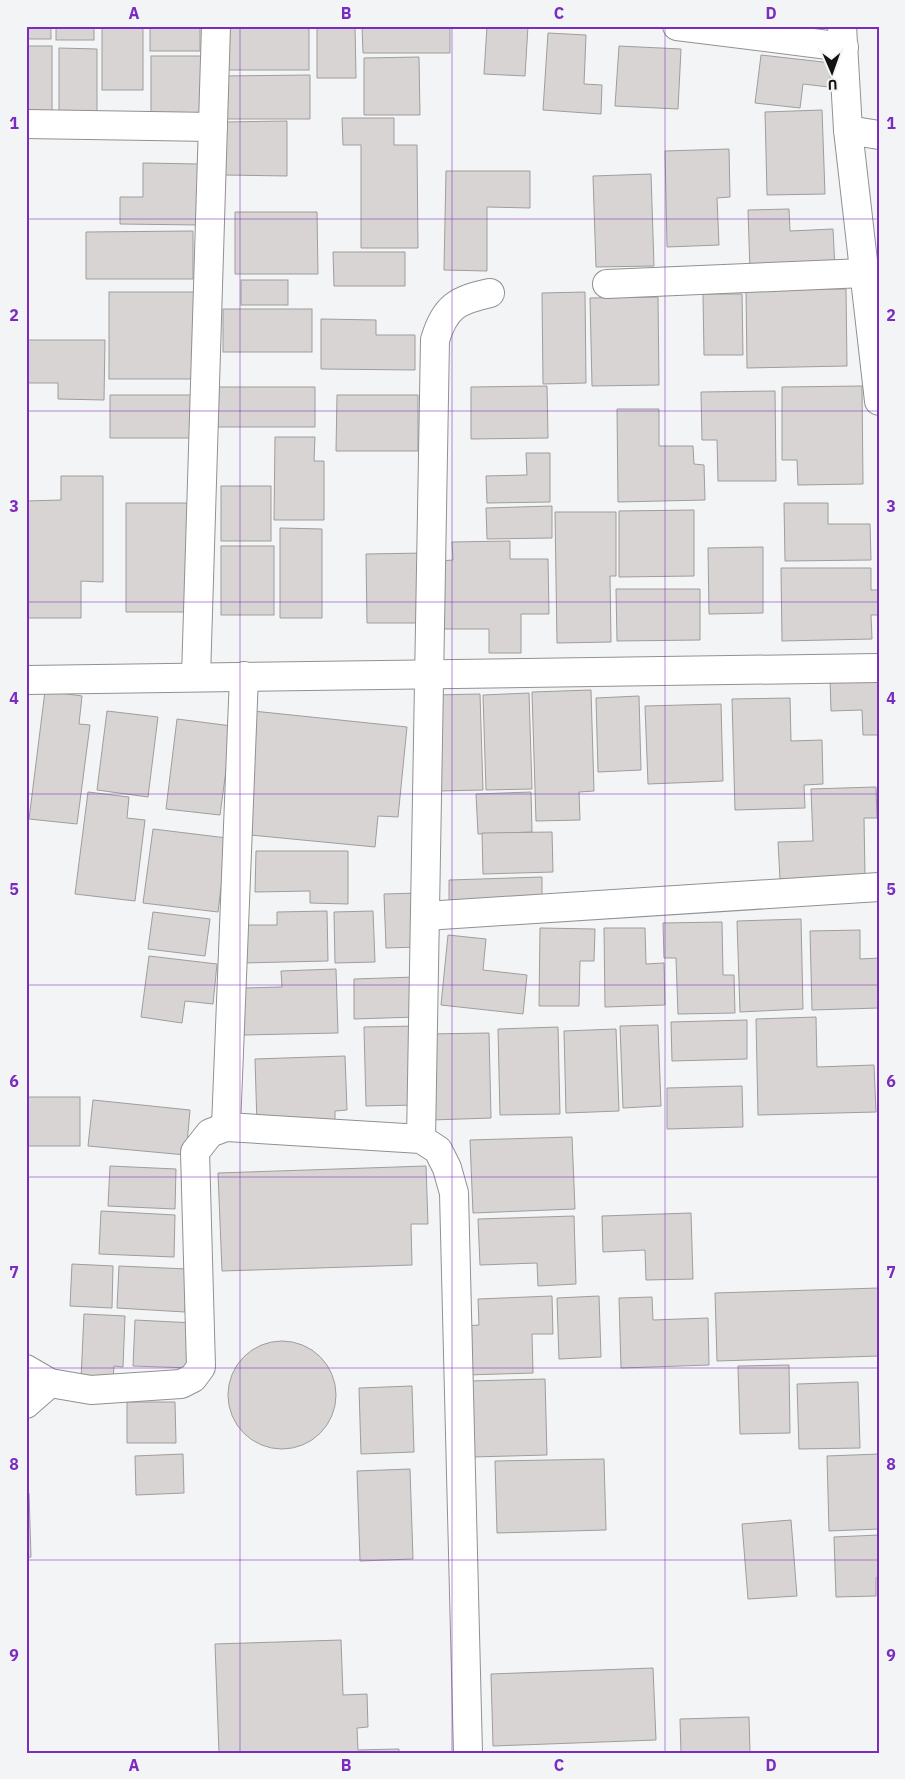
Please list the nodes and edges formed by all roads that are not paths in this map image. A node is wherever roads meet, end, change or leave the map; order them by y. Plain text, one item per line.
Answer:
1 (216, 26) edge
2 (677, 26) edge
3 (843, 36) edge
4 (26, 124) edge
5 (212, 127) junction
6 (848, 130) junction
7 (879, 135) edge
8 (864, 273) junction
9 (607, 284) dead end
10 (490, 293) dead end
11 (879, 401) edge
12 (879, 668) edge
13 (428, 673) junction
14 (244, 676) junction
15 (196, 677) junction
16 (26, 680) edge
17 (879, 887) edge
18 (425, 916) junction
19 (226, 1127) junction
20 (421, 1139) junction
21 (26, 1369) edge
22 (50, 1384) junction
23 (26, 1404) edge
24 (468, 1753) edge

1 - 5 street
2 - 3 street
3 - 6 street
4 - 5 street
5 - 15 street
6 - 7 street
6 - 8 street
8 - 9 street
8 - 11 street
10 - 13 street
12 - 13 street
13 - 14 street
13 - 18 street
14 - 15 street
14 - 19 street
15 - 16 street
17 - 18 street
18 - 20 street
19 - 20 street
19 - 22 street
20 - 24 street
21 - 22 street
22 - 23 street

